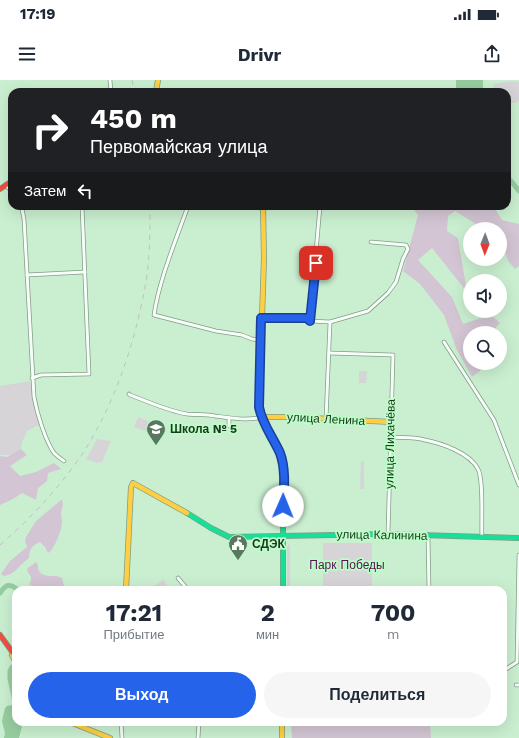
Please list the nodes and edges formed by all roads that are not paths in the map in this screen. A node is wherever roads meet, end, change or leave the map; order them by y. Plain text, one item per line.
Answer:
1 (6, 185) joint
2 (8, 187) edge
3 (0, 189) edge
4 (22, 210) edge
5 (82, 210) edge
6 (187, 210) edge
7 (263, 210) edge
8 (320, 210) edge
9 (371, 242) dead end
10 (85, 272) junction
11 (27, 275) junction
12 (261, 318) junction
13 (310, 321) junction
14 (330, 322) junction
15 (260, 340) junction
16 (444, 342) dead end
17 (329, 353) junction
18 (32, 378) junction
19 (129, 394) dead end
20 (262, 417) junction
21 (230, 418) junction
22 (326, 419) junction
23 (391, 422) junction
24 (229, 426) dead end
25 (391, 437) junction
26 (64, 461) dead end
27 (519, 485) edge
28 (388, 534) junction
29 (283, 535) junction
30 (428, 536) junction
31 (482, 537) junction
32 (519, 538) edge
33 (519, 555) edge
34 (178, 578) dead end
35 (126, 586) edge
36 (185, 586) edge
37 (283, 586) edge
38 (429, 586) edge
39 (519, 600) edge
40 (0, 635) edge
41 (12, 652) edge
42 (507, 668) edge
43 (80, 726) edge
44 (121, 726) edge
45 (199, 726) edge
46 (282, 726) edge
47 (110, 738) edge
48 (122, 738) edge
49 (198, 738) edge
50 (282, 738) edge

1 - 2 street
1 - 3 street
4 - 11 street
5 - 10 street
6 - 15 street
7 - 12 street
8 - 13 street
9 - 14 street
10 - 11 street
10 - 18 street
11 - 18 street
12 - 13 street
12 - 15 street
13 - 14 street
14 - 17 street
15 - 20 street
16 - 27 street
17 - 22 street
17 - 23 street, улица Лихачёва
18 - 26 street
19 - 21 street
20 - 21 street
20 - 22 street, улица Ленина
20 - 29 street
21 - 24 street
22 - 23 street, улица Ленина
23 - 25 street, улица Лихачёва
25 - 28 street, улица Лихачёва
25 - 31 street
28 - 29 street, улица Калинина
28 - 30 street, улица Калинина
29 - 35 street, улица Калинина
29 - 37 street
30 - 31 street, улица Калинина
30 - 38 street
31 - 32 street, улица Калинина
33 - 39 street
34 - 36 street
39 - 42 street
40 - 41 street
43 - 47 street
44 - 48 street
45 - 49 street
46 - 50 street

